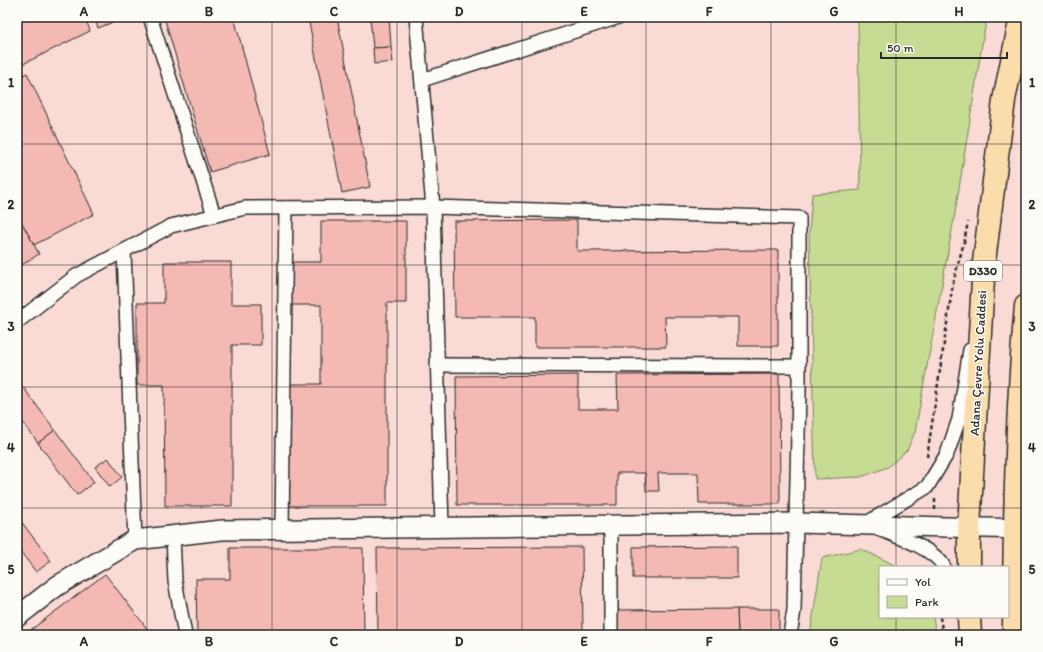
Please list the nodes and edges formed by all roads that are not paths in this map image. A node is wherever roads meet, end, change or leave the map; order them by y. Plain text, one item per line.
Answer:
1 (150, 17) edge
2 (416, 17) edge
3 (619, 17) edge
4 (1021, 17) edge
5 (422, 80) junction
6 (433, 207) junction
7 (286, 208) junction
8 (214, 215) junction
9 (124, 251) junction
10 (984, 262) junction
11 (1026, 306) edge
12 (17, 322) edge
13 (437, 365) junction
14 (798, 366) junction
15 (1024, 367) edge
16 (796, 523) junction
17 (865, 524) junction
18 (611, 526) junction
19 (442, 527) junction
20 (969, 528) junction
21 (282, 529) junction
22 (1020, 529) edge
23 (173, 536) junction
24 (135, 540) junction
25 (943, 566) edge
26 (969, 566) edge
27 (17, 617) edge
28 (186, 635) edge
29 (611, 635) edge
30 (790, 635) edge
31 (1014, 635) edge

1 - 8 street
2 - 5 street
3 - 5 street
4 - 10 highway, Adana Çevre Yolu Caddesi / D330
5 - 6 street
6 - 7 street
6 - 13 street
6 - 14 street
7 - 8 street
7 - 21 street
8 - 9 street
9 - 12 street
9 - 24 street
10 - 17 street
10 - 20 highway, Adana Çevre Yolu Caddesi / D330
11 - 15 highway
13 - 14 street
13 - 19 street
14 - 16 street
15 - 22 highway
16 - 17 street
16 - 18 street
16 - 30 street
17 - 20 street
17 - 25 street
18 - 19 street
18 - 29 street
19 - 21 street
20 - 22 street
20 - 26 highway, Adana Çevre Yolu Caddesi / D330
21 - 23 street
22 - 31 highway
23 - 24 street
23 - 28 street
24 - 27 street

